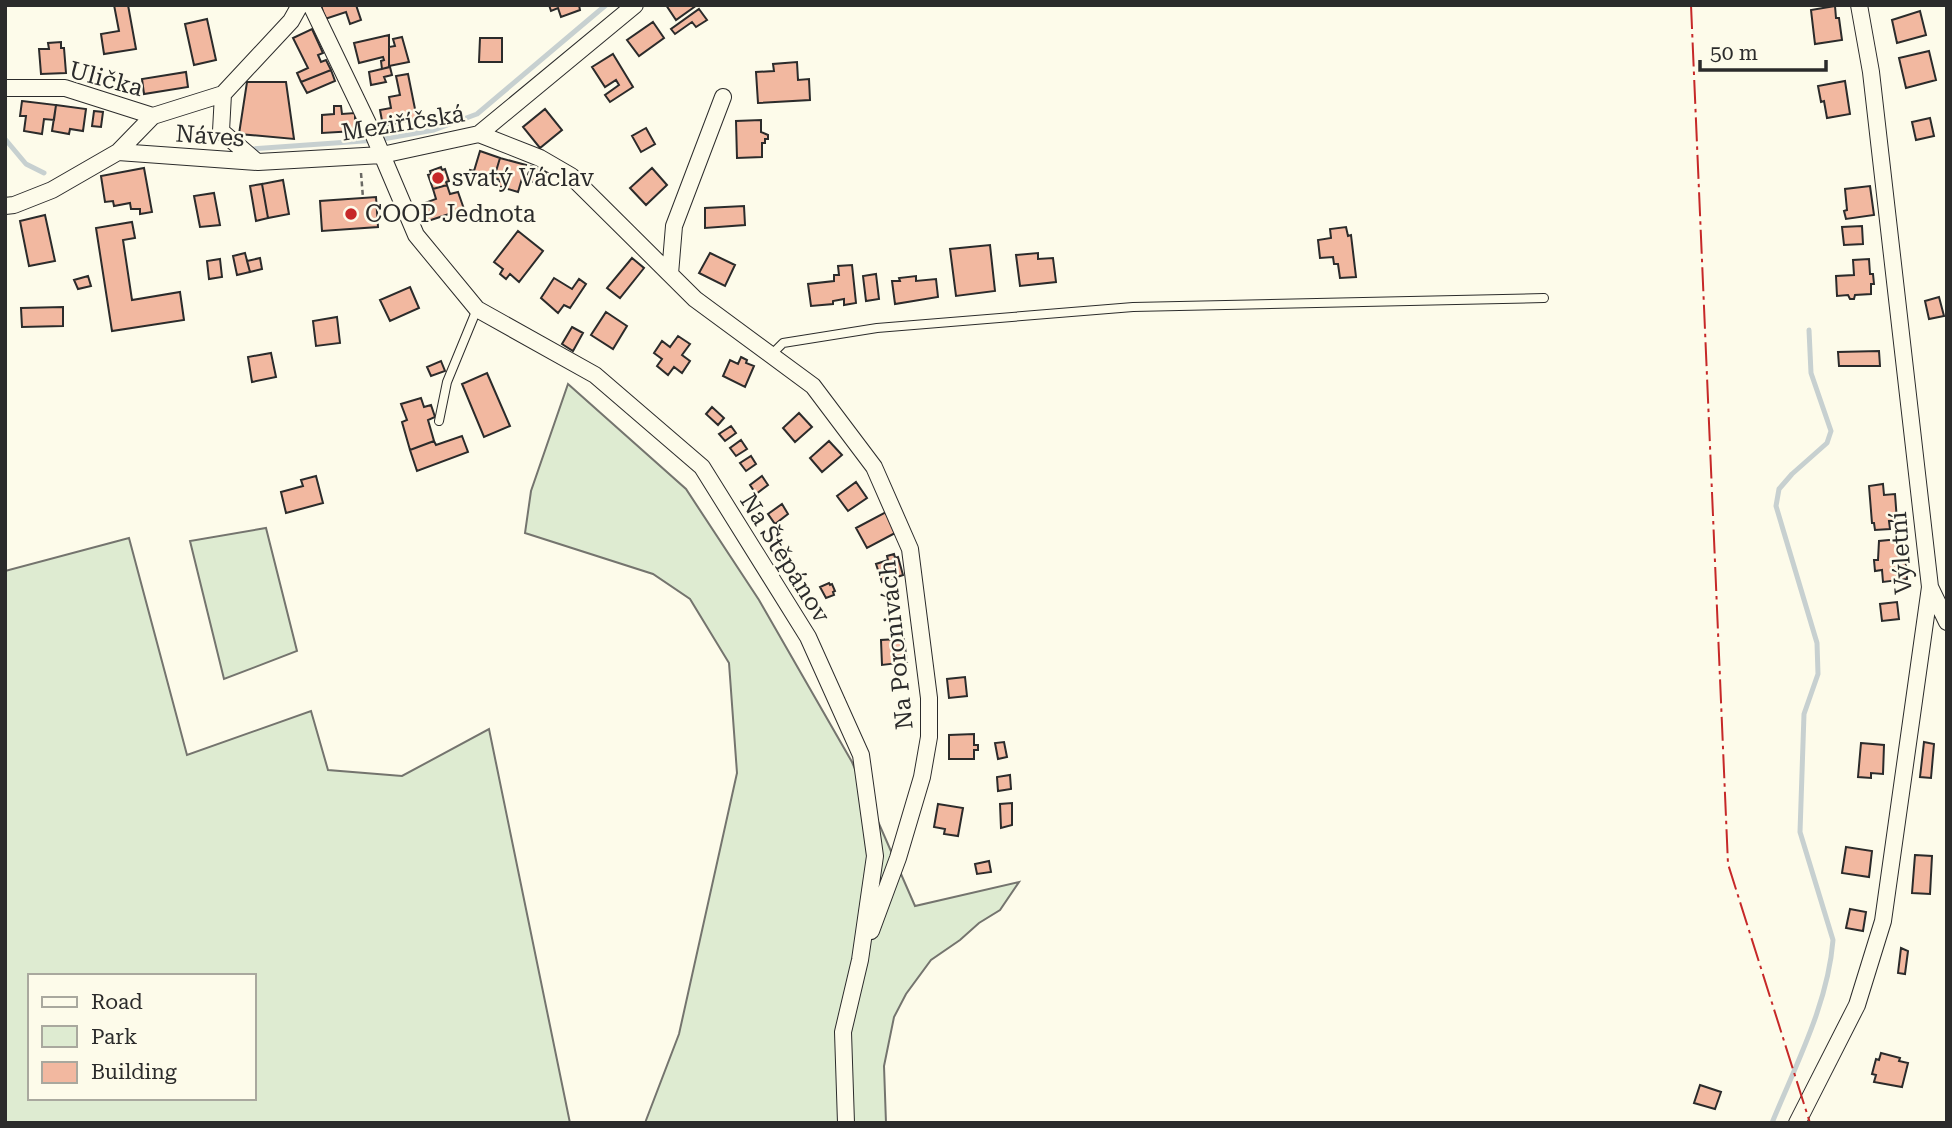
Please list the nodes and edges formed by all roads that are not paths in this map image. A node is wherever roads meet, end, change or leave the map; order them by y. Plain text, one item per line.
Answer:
1 (300, 5) edge
2 (312, 5) edge
3 (635, 5) edge
4 (1859, 5) edge
5 (5, 88) edge
6 (223, 94) junction
7 (723, 97) dead end
8 (153, 116) junction
9 (479, 134) junction
10 (378, 146) junction
11 (118, 152) junction
12 (258, 162) junction
13 (5, 206) edge
14 (670, 274) junction
15 (1544, 298) dead end
16 (477, 309) junction
17 (771, 355) junction
18 (439, 421) dead end
19 (1930, 587) junction
20 (1947, 622) edge
21 (860, 960) junction
22 (846, 1123) edge
23 (1797, 1123) edge

1 - 6 street
2 - 10 street, Na Štěpánov
3 - 9 street, Meziříčská
4 - 19 street, Výletní
5 - 8 street, Ulička
6 - 8 street, Náves
6 - 12 street, Náves
7 - 14 street
8 - 11 street, Náves
9 - 10 street, Meziříčská
9 - 14 street, Na Poronivách
10 - 12 street, Meziříčská
10 - 16 street, Na Štěpánov
11 - 12 street, Náves
11 - 13 street
14 - 17 street, Na Poronivách
15 - 17 lane
16 - 18 lane
16 - 21 street, Na Štěpánov
17 - 21 street, Na Poronivách
19 - 20 street
19 - 23 street, Výletní
21 - 22 street, Na Štěpánov

